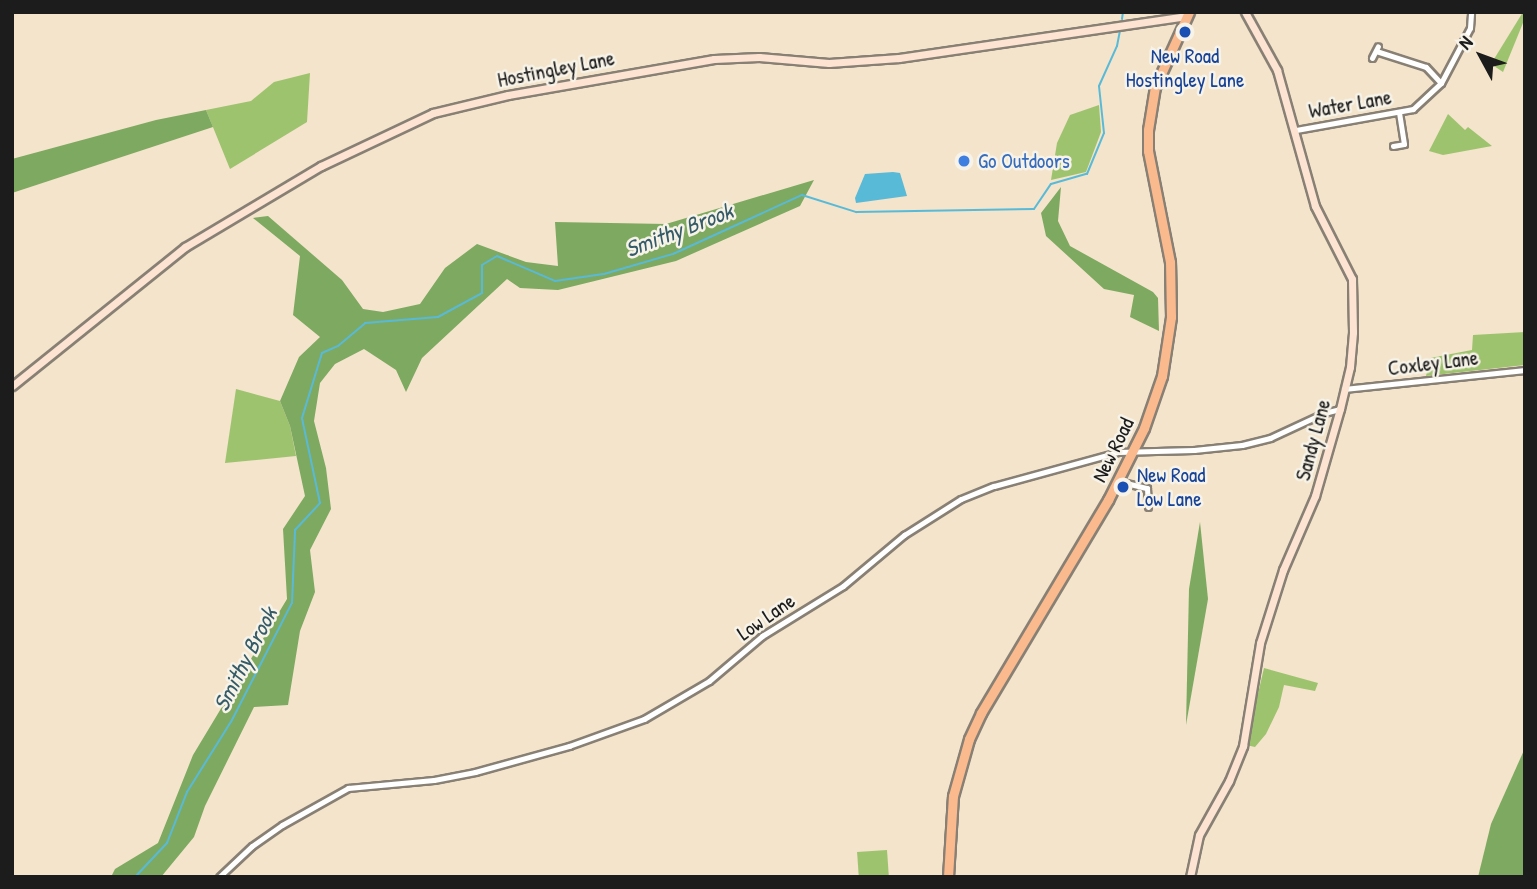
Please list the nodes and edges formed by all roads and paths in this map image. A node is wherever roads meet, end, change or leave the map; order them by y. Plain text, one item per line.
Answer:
1 (1245, 12) edge
2 (1471, 12) edge
3 (1188, 14) edge
4 (1372, 58) dead end
5 (1441, 83) junction
6 (1399, 113) junction
7 (1296, 130) junction
8 (1393, 146) dead end
9 (1525, 370) edge
10 (12, 386) edge
11 (1344, 389) junction
12 (1340, 410) junction
13 (1133, 450) junction
14 (1118, 481) junction
15 (1148, 507) dead end
16 (219, 877) edge
17 (948, 877) edge
18 (1190, 877) edge

1 - 7 main road, Sandy Lane
2 - 5 street, Water Lane
3 - 10 main road, Hostingley Lane
3 - 13 highway, New Road
4 - 5 street, Water Lane
5 - 6 street, Water Lane
6 - 7 street, Water Lane
6 - 8 street
7 - 11 main road, Sandy Lane
9 - 11 street, Coxley Lane
11 - 12 main road, Sandy Lane
12 - 13 street, Low Lane
12 - 18 main road, Sandy Lane
13 - 14 highway, New Road
13 - 16 street, Low Lane
14 - 15 street
14 - 17 highway, New Road

